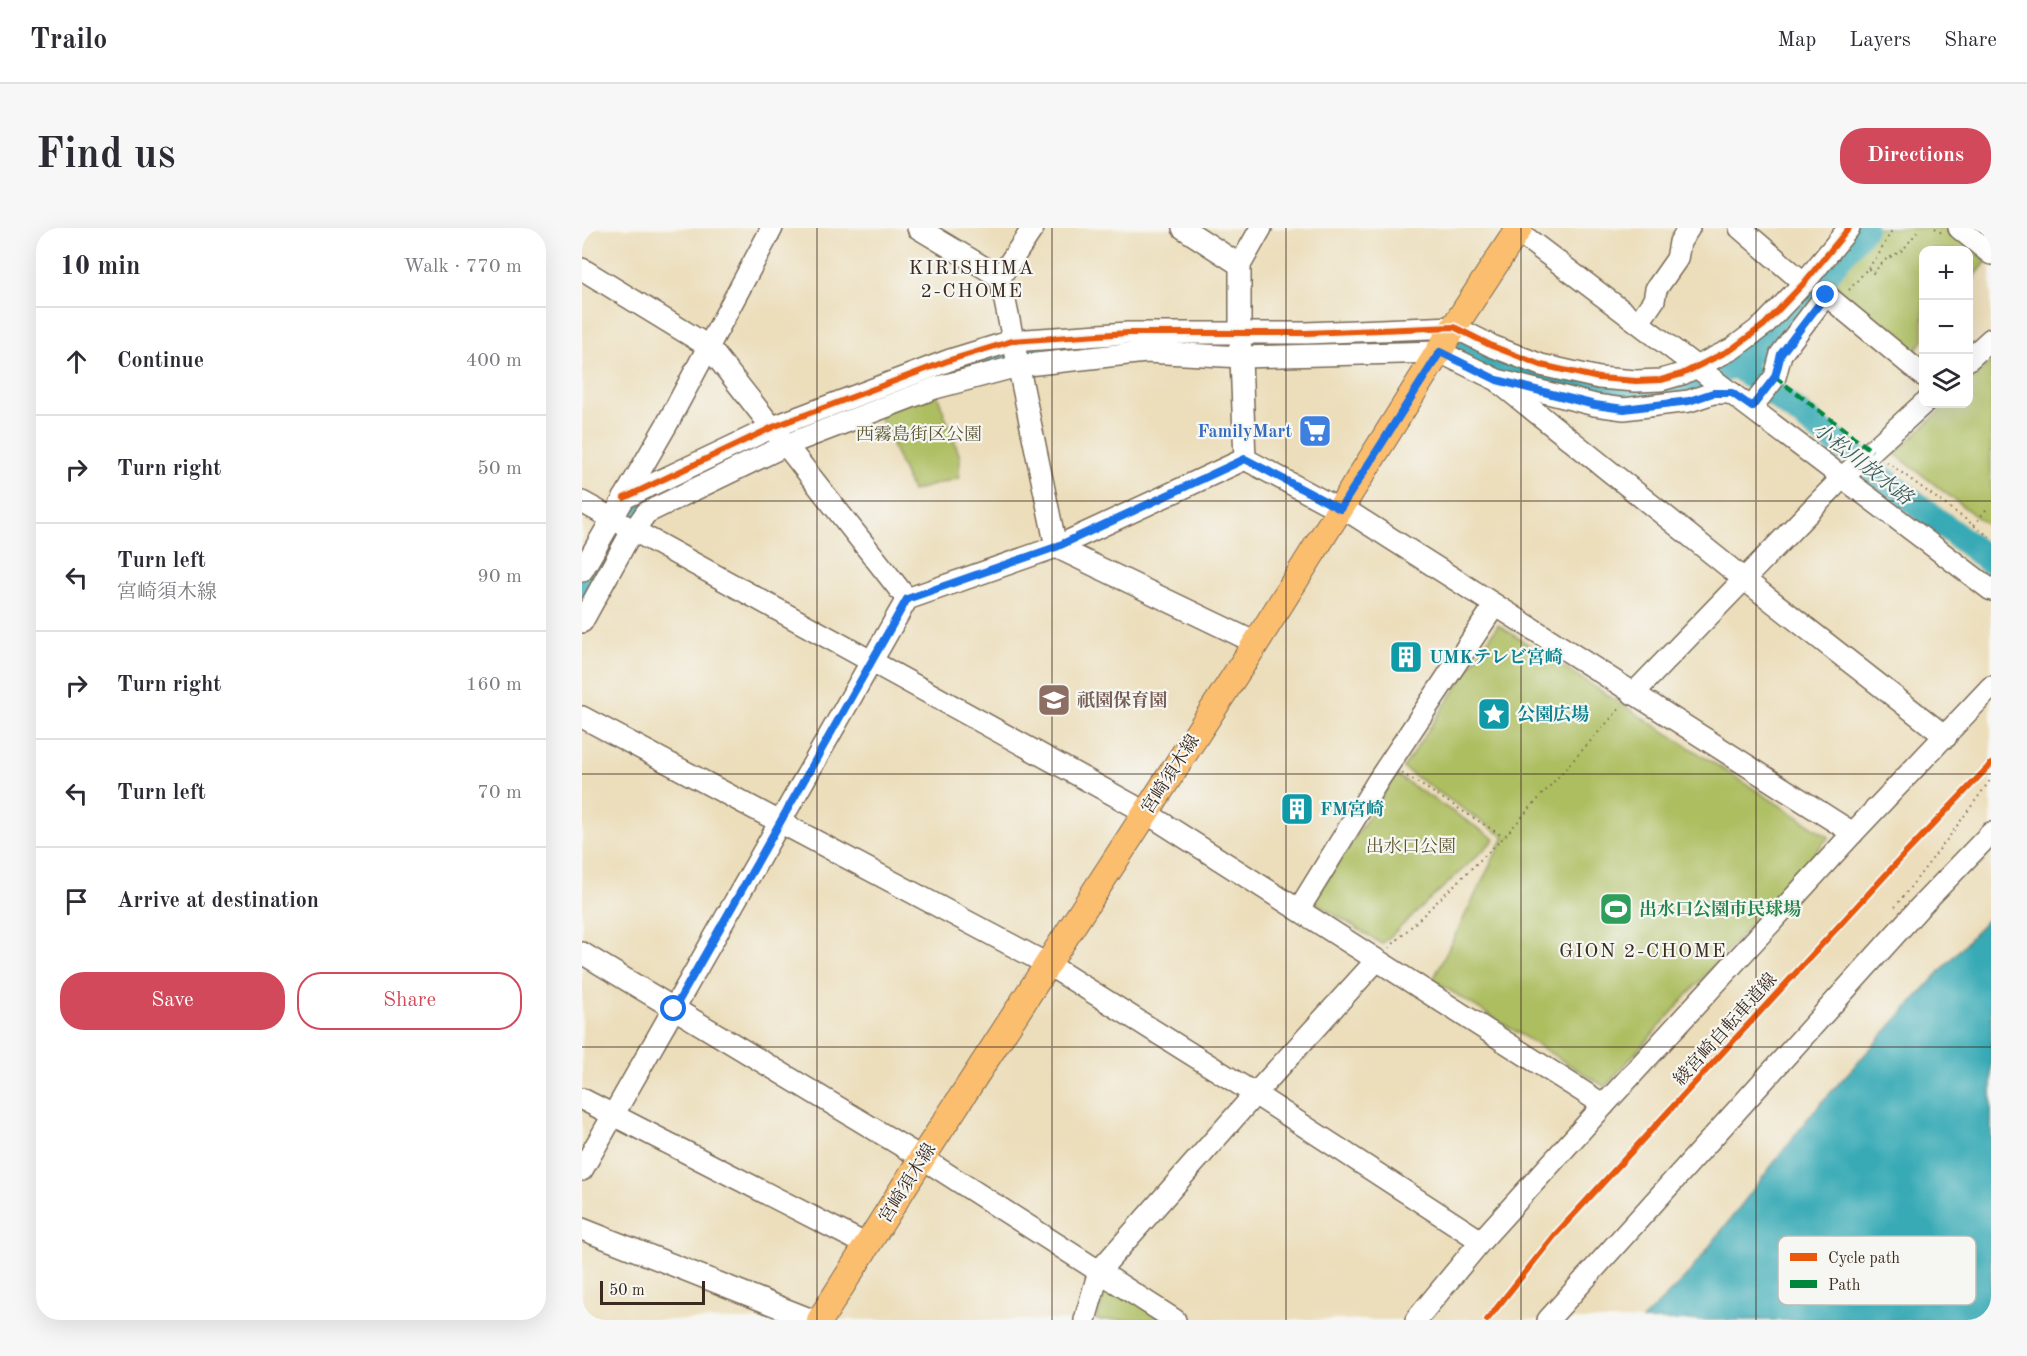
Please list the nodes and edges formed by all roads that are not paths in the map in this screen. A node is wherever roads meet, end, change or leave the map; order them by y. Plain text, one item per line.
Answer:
1 (772, 228) edge
2 (918, 228) edge
3 (1033, 228) edge
4 (1183, 228) edge
5 (1261, 228) edge
6 (1689, 228) edge
7 (1850, 228) edge
8 (1959, 228) edge
9 (1517, 229) edge
10 (1750, 231) edge
11 (1991, 254) edge
12 (1240, 265) junction
13 (582, 269) edge
14 (1000, 277) junction
15 (1804, 283) junction
16 (1639, 322) junction
17 (1240, 334) junction
18 (1448, 337) junction
19 (1991, 339) edge
20 (1012, 341) junction
21 (708, 346) junction
22 (1973, 355) edge
23 (1242, 357) junction
24 (1018, 366) junction
25 (1699, 368) junction
26 (1919, 373) edge
27 (1497, 380) junction
28 (1725, 388) junction
29 (1752, 407) junction
30 (1919, 407) edge
31 (780, 436) junction
32 (1245, 459) junction
33 (1842, 478) junction
34 (624, 498) junction
35 (582, 502) edge
36 (1340, 509) junction
37 (613, 518) junction
38 (634, 530) junction
39 (1056, 547) junction
40 (582, 571) edge
41 (1745, 580) junction
42 (1991, 590) edge
43 (907, 599) junction
44 (1495, 605) junction
45 (582, 622) edge
46 (1256, 643) junction
47 (872, 662) junction
48 (1991, 687) edge
49 (1634, 694) junction
50 (582, 717) edge
51 (1946, 736) junction
52 (1145, 812) junction
53 (780, 823) junction
54 (1991, 832) edge
55 (1853, 833) junction
56 (1299, 909) junction
57 (582, 953) edge
58 (1376, 961) junction
59 (1049, 965) junction
60 (674, 1009) junction
61 (1255, 1094) junction
62 (582, 1099) edge
63 (1604, 1105) junction
64 (614, 1114) junction
65 (922, 1158) junction
66 (582, 1170) edge
67 (582, 1229) edge
68 (1481, 1241) junction
69 (867, 1245) junction
70 (1099, 1271) junction
71 (812, 1320) edge
72 (820, 1320) edge
73 (1085, 1320) edge
74 (1175, 1320) edge
75 (1416, 1320) edge
76 (1548, 1320) edge

1 - 21 street
2 - 14 street
3 - 14 street
4 - 12 street
5 - 12 street
6 - 16 street
7 - 15 street
8 - 11 street
9 - 16 street
9 - 18 main road, 宮崎須木線
10 - 15 street
12 - 17 street
13 - 21 street
14 - 20 street
15 - 25 street
16 - 25 street
17 - 18 street
17 - 20 street
17 - 23 street
18 - 23 street
18 - 25 street
18 - 27 street
18 - 36 main road, 宮崎須木線
19 - 22 street
20 - 24 street
20 - 31 street
21 - 31 street
21 - 34 street
23 - 24 street
23 - 32 street
24 - 31 street
24 - 39 street
25 - 28 street
26 - 29 street
27 - 28 street
27 - 41 street
28 - 29 street
29 - 33 street
30 - 33 street
31 - 34 street
31 - 38 street
31 - 43 street
32 - 36 street
32 - 39 street
33 - 41 street
33 - 42 street
34 - 37 street
35 - 37 street
36 - 44 street
36 - 46 main road, 宮崎須木線
37 - 38 street
37 - 40 street
38 - 45 street
38 - 47 street
39 - 43 street
39 - 46 street
41 - 49 street
41 - 51 street
43 - 47 street
44 - 49 street
44 - 56 street
46 - 52 main road, 宮崎須木線
47 - 52 street
47 - 53 street
48 - 51 street
49 - 55 street
50 - 53 street
51 - 55 street
52 - 56 street
52 - 59 main road, 宮崎須木線
53 - 59 street
53 - 60 street
54 - 76 street
55 - 63 street
56 - 58 street
57 - 60 street
58 - 61 street
58 - 63 street
59 - 61 street
59 - 65 main road, 宮崎須木線
60 - 64 street
60 - 65 street
61 - 68 street
61 - 70 street
62 - 64 street
63 - 68 street
64 - 66 street
64 - 69 street
65 - 69 main road, 宮崎須木線
65 - 70 street
67 - 71 street
68 - 75 street
69 - 72 main road, 宮崎須木線
70 - 73 street
70 - 74 street

